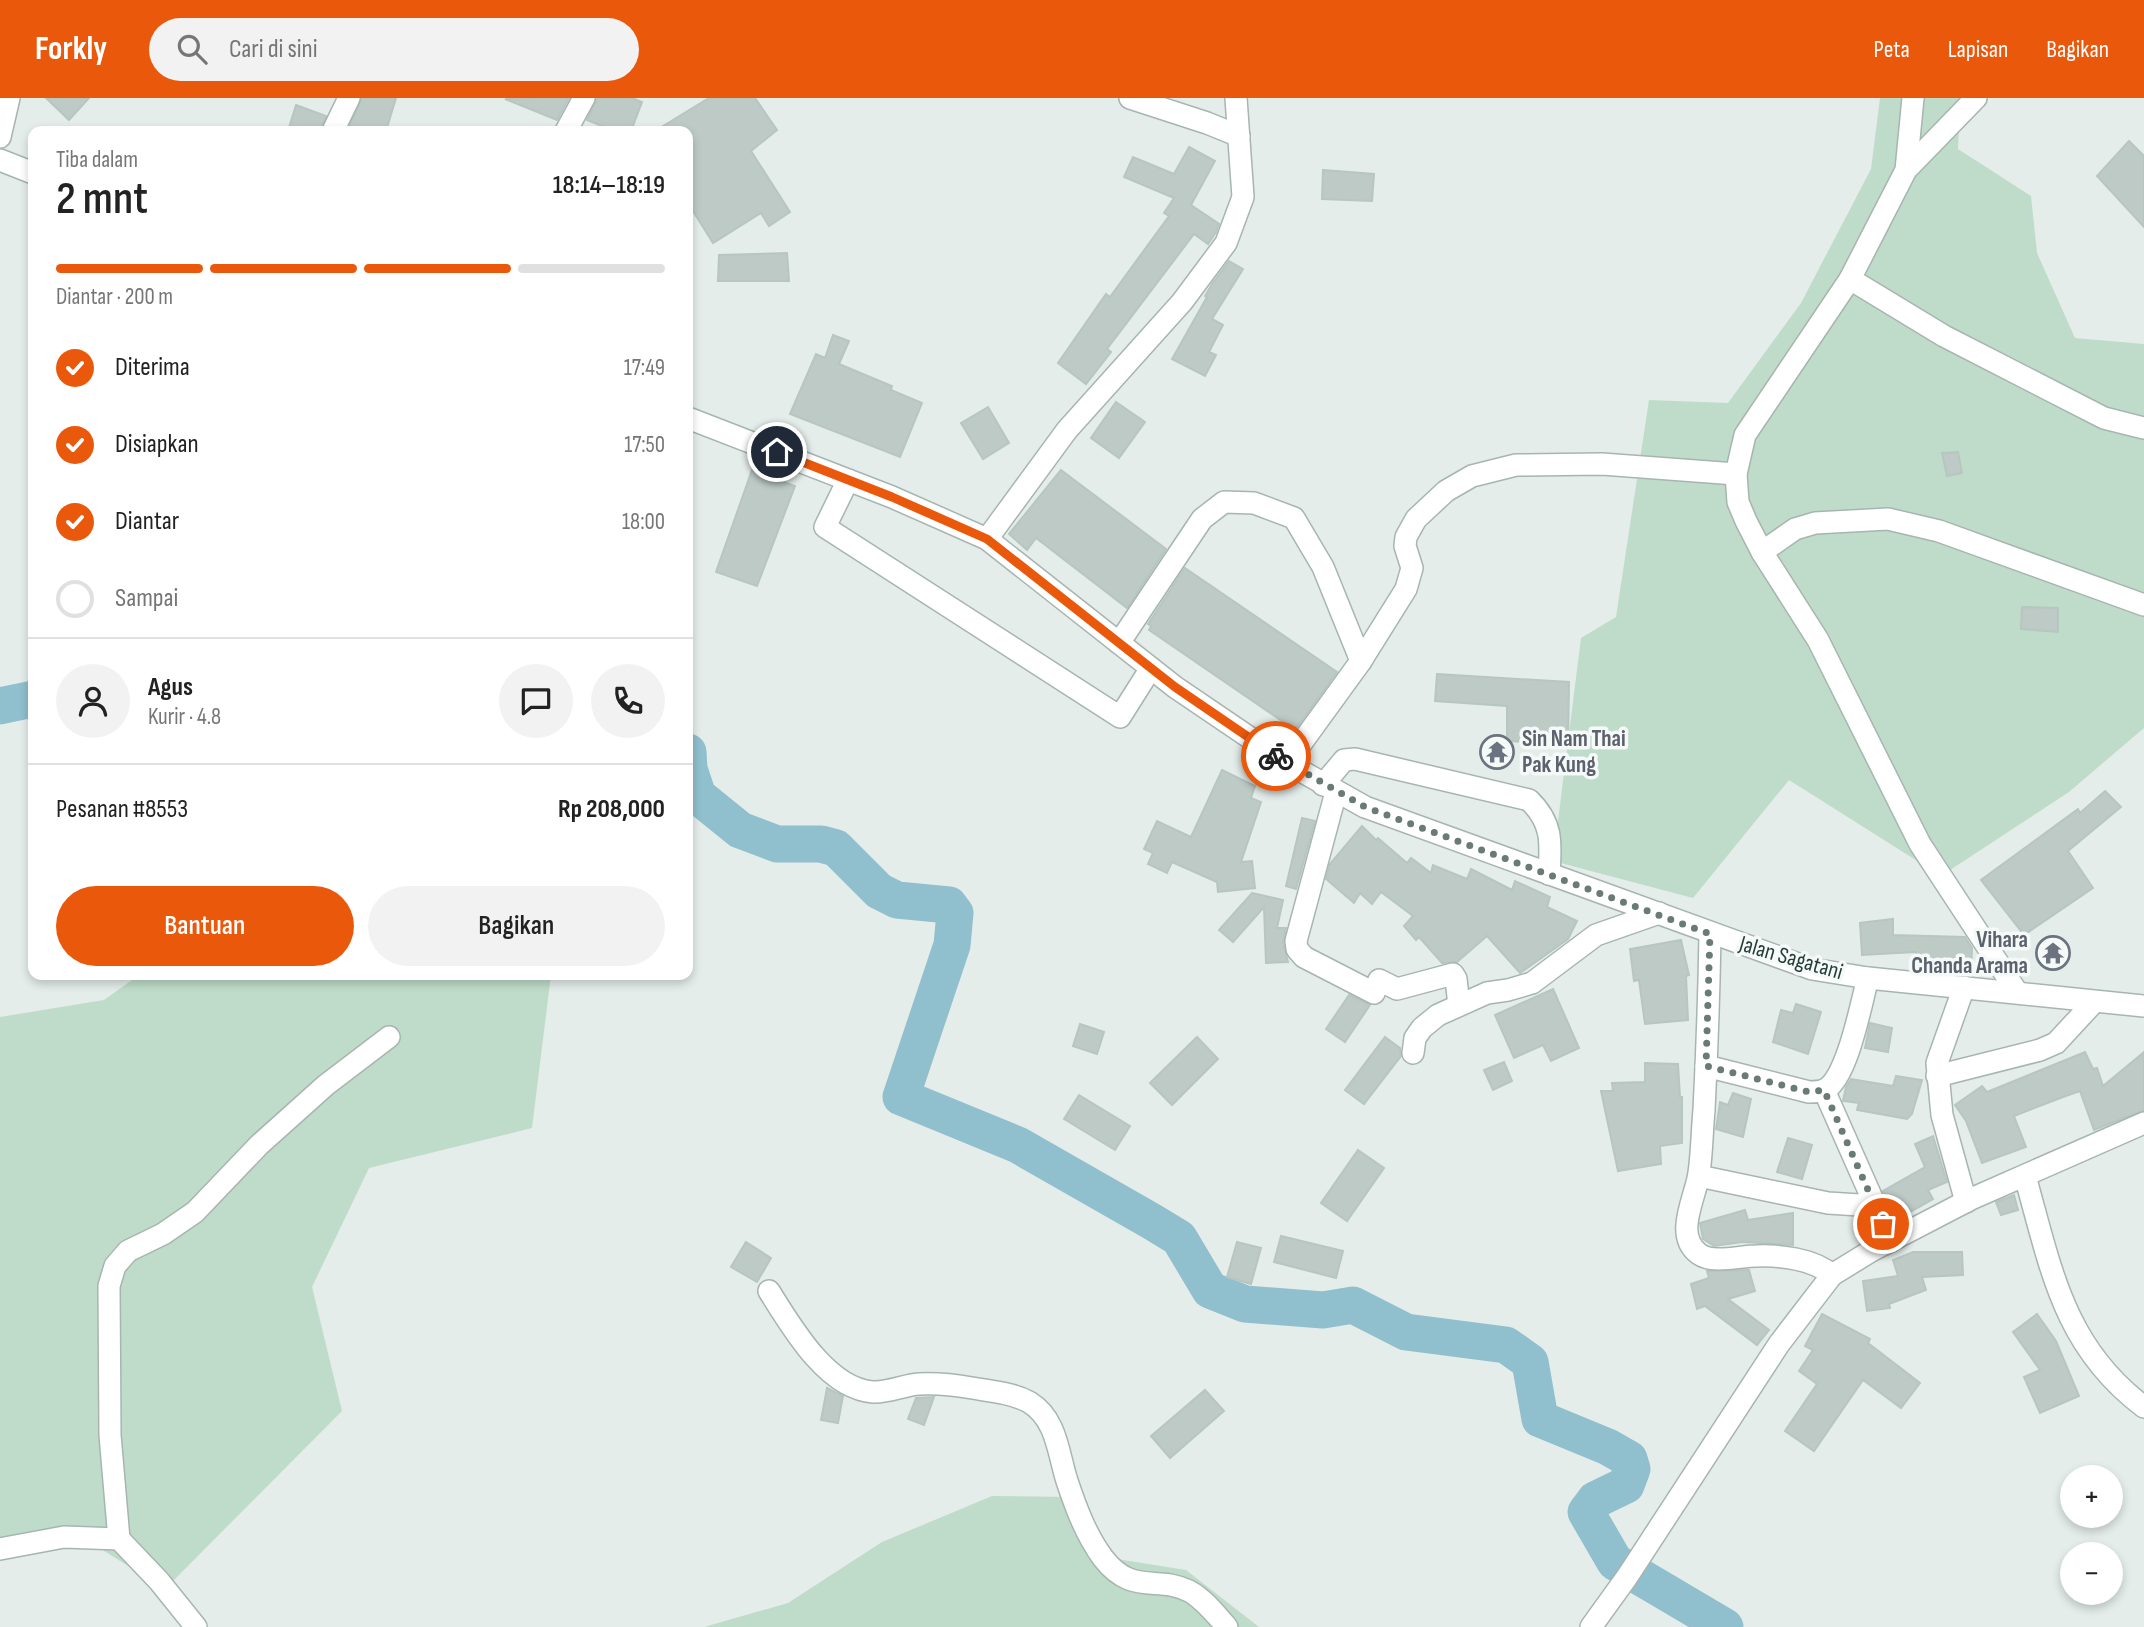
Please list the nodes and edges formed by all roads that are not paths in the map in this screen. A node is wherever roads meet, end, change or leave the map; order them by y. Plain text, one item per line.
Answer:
1 (9, 98) edge
2 (349, 98) edge
3 (584, 98) edge
4 (1130, 98) edge
5 (1236, 98) edge
6 (1913, 98) edge
7 (1976, 98) edge
8 (335, 126) edge
9 (569, 126) edge
10 (0, 136) edge
11 (1239, 136) junction
12 (0, 160) edge
13 (1906, 170) junction
14 (28, 171) edge
15 (1850, 279) junction
16 (693, 420) edge
17 (2144, 428) edge
18 (1736, 474) junction
19 (848, 480) junction
20 (987, 539) junction
21 (1762, 552) junction
22 (2144, 605) edge
23 (1119, 643) junction
24 (1361, 661) junction
25 (1151, 668) junction
26 (1287, 763) junction
27 (1329, 788) junction
28 (1549, 874) junction
29 (1659, 913) junction
30 (1710, 934) junction
31 (1868, 978) junction
32 (1964, 987) junction
33 (2017, 992) junction
34 (2094, 1002) junction
35 (1458, 1005) junction
36 (2144, 1006) edge
37 (389, 1037) dead end
38 (1413, 1053) dead end
39 (1706, 1066) junction
40 (1937, 1076) junction
41 (1824, 1090) junction
42 (2144, 1123) edge
43 (1699, 1176) junction
44 (2025, 1176) junction
45 (1966, 1202) junction
46 (1875, 1206) junction
47 (1891, 1241) junction
48 (1832, 1275) junction
49 (769, 1291) dead end
50 (2144, 1407) edge
51 (119, 1539) junction
52 (0, 1549) edge
53 (197, 1627) edge
54 (1227, 1627) edge
55 (1591, 1627) edge

1 - 10 street
2 - 8 street
3 - 9 street
4 - 11 street
5 - 11 street
6 - 13 street
7 - 13 street
11 - 20 street
12 - 14 street
13 - 15 street
15 - 17 street
15 - 18 street
16 - 19 street, Jalan Sagatani
18 - 21 street
18 - 24 street
19 - 20 street, Jalan Sagatani
19 - 25 street
20 - 23 street, Jalan Sagatani
21 - 22 street
21 - 33 street
23 - 24 street
23 - 25 street, Jalan Sagatani
24 - 26 street
25 - 26 street, Jalan Sagatani
26 - 27 street, Jalan Sagatani
27 - 28 street, Jalan Sagatani
27 - 28 street
27 - 35 street
28 - 29 street, Jalan Sagatani
29 - 30 street, Jalan Sagatani
29 - 35 street
30 - 31 street, Jalan Sagatani
30 - 39 street
31 - 32 street, Jalan Sagatani
31 - 41 street
32 - 33 street, Jalan Sagatani
32 - 40 street
33 - 34 street, Jalan Sagatani
34 - 36 street, Jalan Sagatani
34 - 40 street
35 - 38 street
37 - 51 street
39 - 41 street
39 - 43 street
40 - 45 street
41 - 46 street
42 - 44 street
43 - 46 street
43 - 48 street
44 - 45 street
44 - 50 street
45 - 47 street
46 - 47 street
47 - 48 street
48 - 55 street
49 - 54 street
51 - 52 street
51 - 53 street

